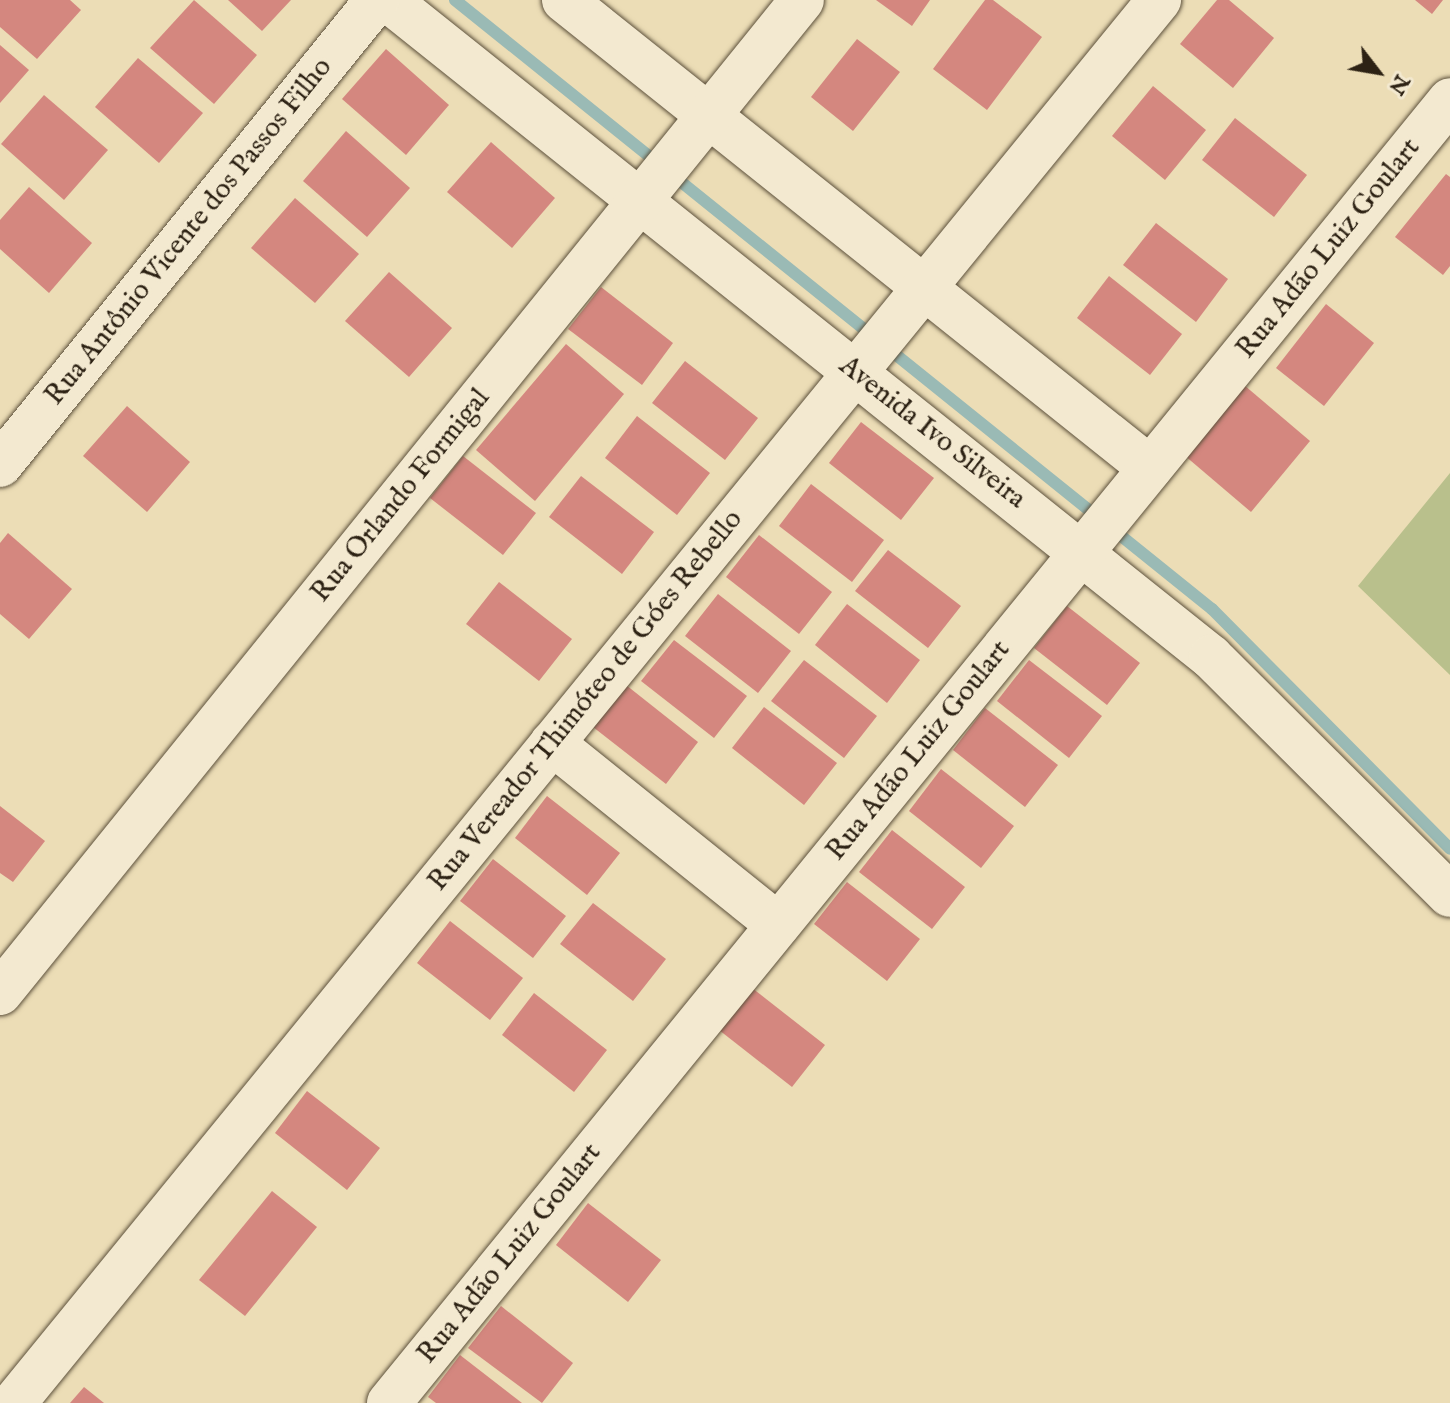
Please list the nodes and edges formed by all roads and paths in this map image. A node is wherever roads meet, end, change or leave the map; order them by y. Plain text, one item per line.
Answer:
1 (377, 0) edge
2 (388, 0) edge
3 (564, 0) edge
4 (802, 0) edge
5 (1159, 0) edge
6 (1450, 100) edge
7 (698, 129) junction
8 (644, 195) junction
9 (915, 299) junction
10 (862, 364) junction
11 (0, 465) edge
12 (1150, 468) junction
13 (1088, 545) junction
14 (552, 743) junction
15 (1450, 895) edge
16 (778, 925) junction
17 (0, 993) edge
18 (14, 1403) edge
19 (389, 1403) edge

1 - 11 street, Rua Antônio Vicente dos Passos Filho
2 - 8 street, Avenida Ivo Silveira
3 - 7 street
4 - 7 street, Rua Orlando Formigal
5 - 9 street, Rua Vereador Thimóteo de Góes Rebello
6 - 12 street, Rua Adão Luiz Goulart
7 - 8 street, Rua Orlando Formigal
7 - 9 street
8 - 10 street, Avenida Ivo Silveira
8 - 17 street, Rua Orlando Formigal
9 - 10 street, Rua Vereador Thimóteo de Góes Rebello
9 - 12 street
10 - 13 street, Avenida Ivo Silveira
10 - 14 street, Rua Vereador Thimóteo de Góes Rebello
12 - 13 street, Rua Adão Luiz Goulart
13 - 15 street, Avenida Ivo Silveira
13 - 16 street, Rua Adão Luiz Goulart
14 - 16 street
14 - 18 street, Rua Vereador Thimóteo de Góes Rebello
16 - 19 street, Rua Adão Luiz Goulart

